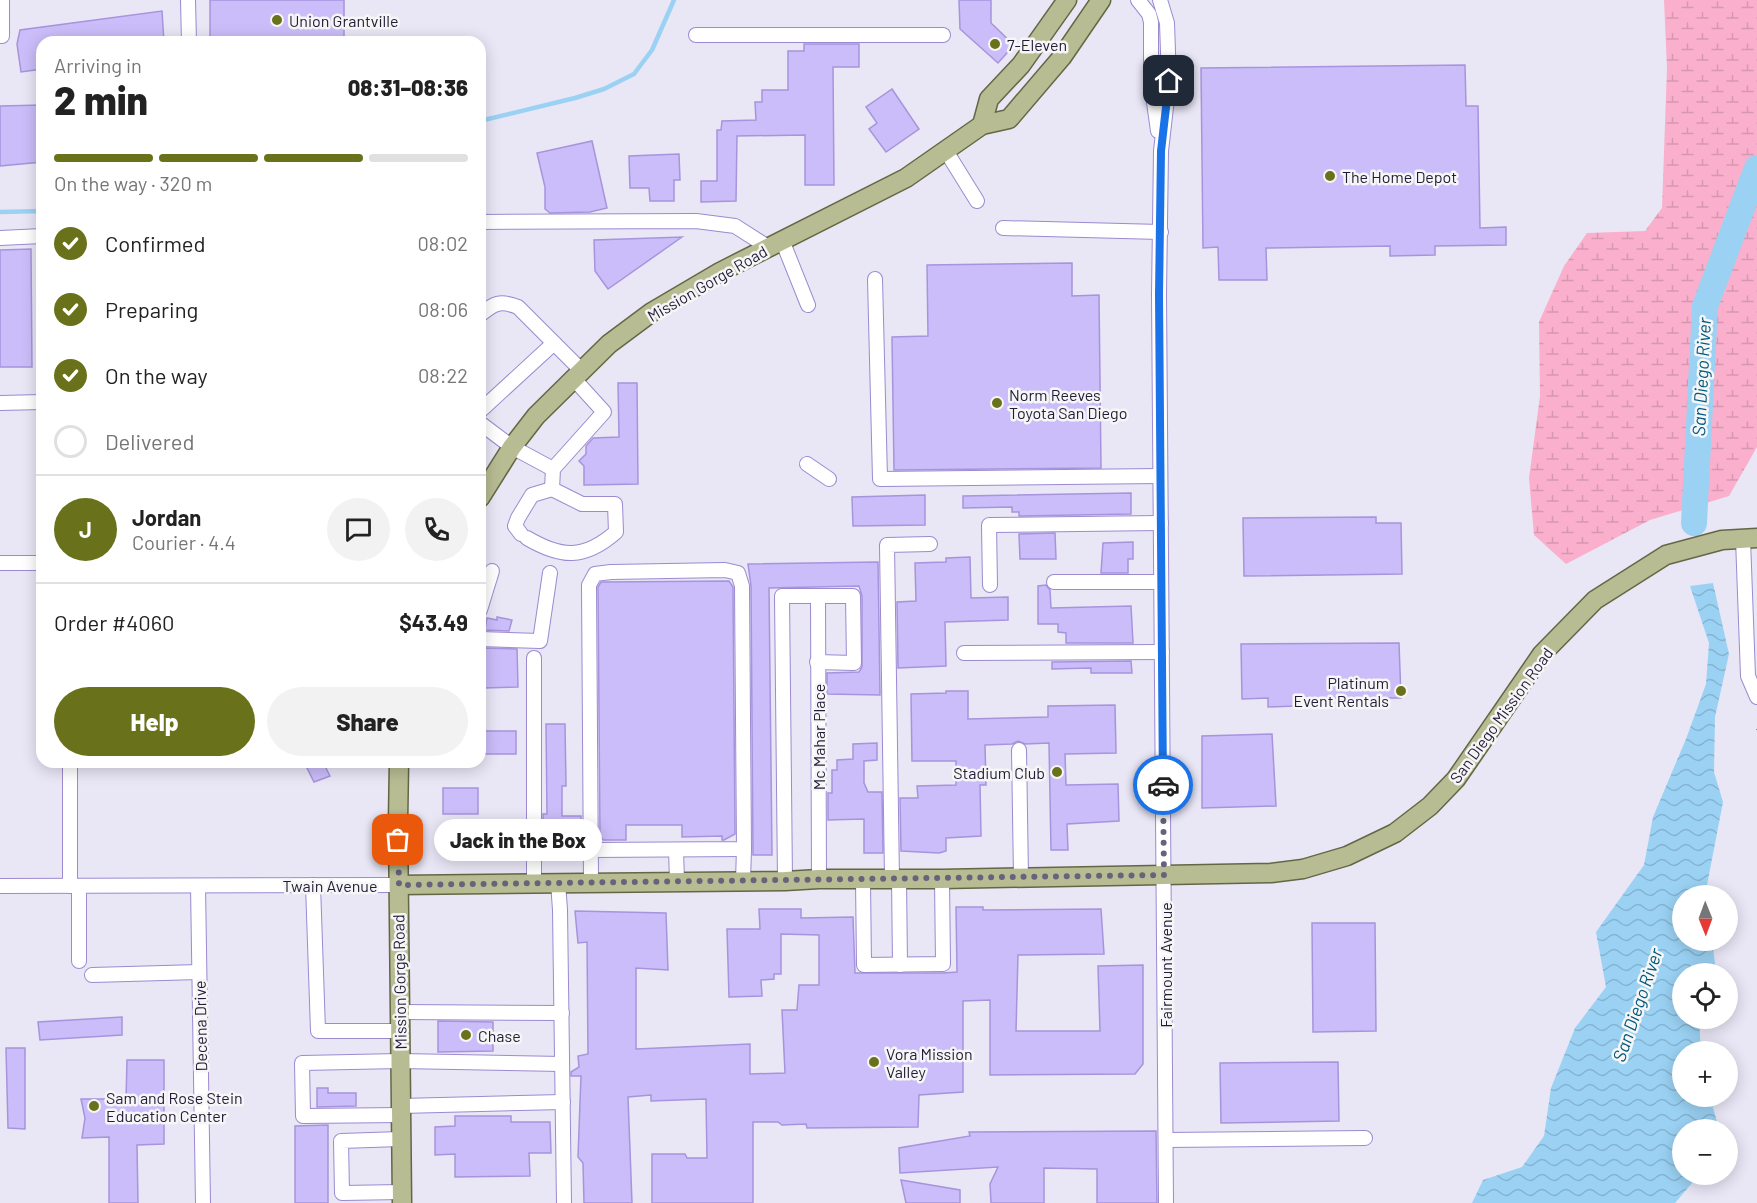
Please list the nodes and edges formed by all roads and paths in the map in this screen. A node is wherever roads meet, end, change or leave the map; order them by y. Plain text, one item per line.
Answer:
1 (2, 0) edge
2 (188, 0) edge
3 (1067, 0) edge
4 (1101, 0) edge
5 (1138, 0) edge
6 (1160, 0) edge
7 (696, 35) dead end
8 (943, 35) dead end
9 (2, 36) dead end
10 (189, 36) edge
11 (982, 125) junction
12 (946, 151) junction
13 (1161, 151) junction
14 (977, 201) dead end
15 (486, 222) edge
16 (1004, 228) dead end
17 (1161, 232) junction
18 (36, 236) edge
19 (0, 238) edge
20 (775, 244) junction
21 (875, 279) dead end
22 (808, 305) dead end
23 (486, 311) edge
24 (554, 343) junction
25 (578, 375) junction
26 (36, 402) edge
27 (0, 403) edge
28 (486, 405) edge
29 (486, 428) edge
30 (512, 447) junction
31 (807, 464) dead end
32 (554, 468) junction
33 (1160, 476) junction
34 (829, 479) dead end
35 (486, 483) edge
36 (552, 489) junction
37 (1161, 523) junction
38 (1750, 538) edge
39 (930, 544) dead end
40 (0, 563) edge
41 (36, 563) edge
42 (492, 571) dead end
43 (550, 573) dead end
44 (1054, 582) dead end
45 (1161, 582) junction
46 (990, 585) dead end
47 (486, 590) edge
48 (818, 596) junction
49 (486, 639) edge
50 (1162, 652) junction
51 (964, 653) dead end
52 (534, 658) dead end
53 (818, 663) junction
54 (1757, 697) edge
55 (1019, 750) dead end
56 (70, 768) edge
57 (399, 768) edge
58 (744, 849) junction
59 (591, 850) junction
60 (676, 850) junction
61 (1164, 875) junction
62 (1021, 877) junction
63 (819, 879) junction
64 (896, 879) junction
65 (942, 879) junction
66 (863, 880) junction
67 (677, 881) junction
68 (743, 881) junction
69 (785, 881) junction
70 (534, 882) junction
71 (558, 882) junction
72 (591, 882) junction
73 (313, 885) junction
74 (399, 885) junction
75 (0, 886) edge
76 (74, 886) junction
77 (198, 886) junction
78 (79, 962) dead end
79 (900, 965) junction
80 (199, 972) junction
81 (92, 975) dead end
82 (400, 1012) junction
83 (562, 1013) junction
84 (400, 1031) junction
85 (400, 1061) junction
86 (562, 1064) junction
87 (563, 1102) junction
88 (401, 1110) junction
89 (1365, 1138) dead end
90 (400, 1139) junction
91 (1166, 1140) junction
92 (402, 1198) edge
93 (203, 1203) edge
94 (564, 1203) edge
95 (1166, 1203) edge

1 - 9 street
2 - 10 street
3 - 11 main road
4 - 11 main road, Mission Gorge Road
5 - 13 street, Fairmount Avenue
6 - 13 street, Fairmount Avenue
7 - 8 street
11 - 12 main road, Mission Gorge Road
12 - 14 street
12 - 20 main road, Mission Gorge Road
13 - 17 street, Fairmount Avenue
15 - 20 street
16 - 17 street
17 - 33 street, Fairmount Avenue
18 - 19 street
20 - 22 street
20 - 25 main road, Mission Gorge Road
21 - 33 street
23 - 24 street
24 - 25 street
24 - 28 street
25 - 30 main road, Mission Gorge Road
25 - 32 street
26 - 27 street
29 - 30 street
30 - 32 street
30 - 35 main road, Mission Gorge Road
31 - 34 street
32 - 36 street
33 - 37 street, Fairmount Avenue
36 - 36 street
37 - 45 street, Fairmount Avenue
37 - 46 street
38 - 54 street
38 - 61 main road, San Diego Mission Road
39 - 64 street
40 - 41 street
42 - 47 street
43 - 49 street
44 - 45 street
45 - 50 street, Fairmount Avenue
48 - 53 street, Mc Mahar Place
48 - 53 street
48 - 69 street
50 - 51 street
50 - 61 street, Fairmount Avenue
52 - 70 street
53 - 63 street, Mc Mahar Place
55 - 62 street
56 - 76 street
57 - 74 main road, Mission Gorge Road
58 - 59 street
58 - 60 street
58 - 68 street
59 - 60 street
59 - 72 street
60 - 67 street
61 - 62 main road, Twain Avenue
61 - 91 street, Fairmount Avenue
62 - 65 main road, Twain Avenue
63 - 66 main road, Twain Avenue
63 - 69 main road, Twain Avenue
64 - 65 main road, Twain Avenue
64 - 66 main road, Twain Avenue
64 - 79 street
65 - 79 street
66 - 79 street
67 - 68 main road, Twain Avenue
67 - 72 main road, Twain Avenue
68 - 69 main road, Twain Avenue
70 - 71 main road, Twain Avenue
70 - 74 main road, Twain Avenue
71 - 72 main road, Twain Avenue
71 - 83 street
73 - 74 street, Twain Avenue
73 - 77 street, Twain Avenue
73 - 84 street
74 - 82 main road, Mission Gorge Road
75 - 76 street, Twain Avenue
76 - 77 street, Twain Avenue
76 - 78 street
77 - 80 street, Decena Drive
80 - 81 street
80 - 93 street, Decena Drive
82 - 83 street
82 - 84 main road, Mission Gorge Road
83 - 86 street
84 - 85 main road, Mission Gorge Road
85 - 86 street
85 - 88 main road, Mission Gorge Road
85 - 88 street
86 - 87 street
87 - 88 street
87 - 94 street
88 - 90 main road, Mission Gorge Road
89 - 91 street
90 - 92 main road, Mission Gorge Road
90 - 92 street
91 - 95 street, Fairmount Avenue

